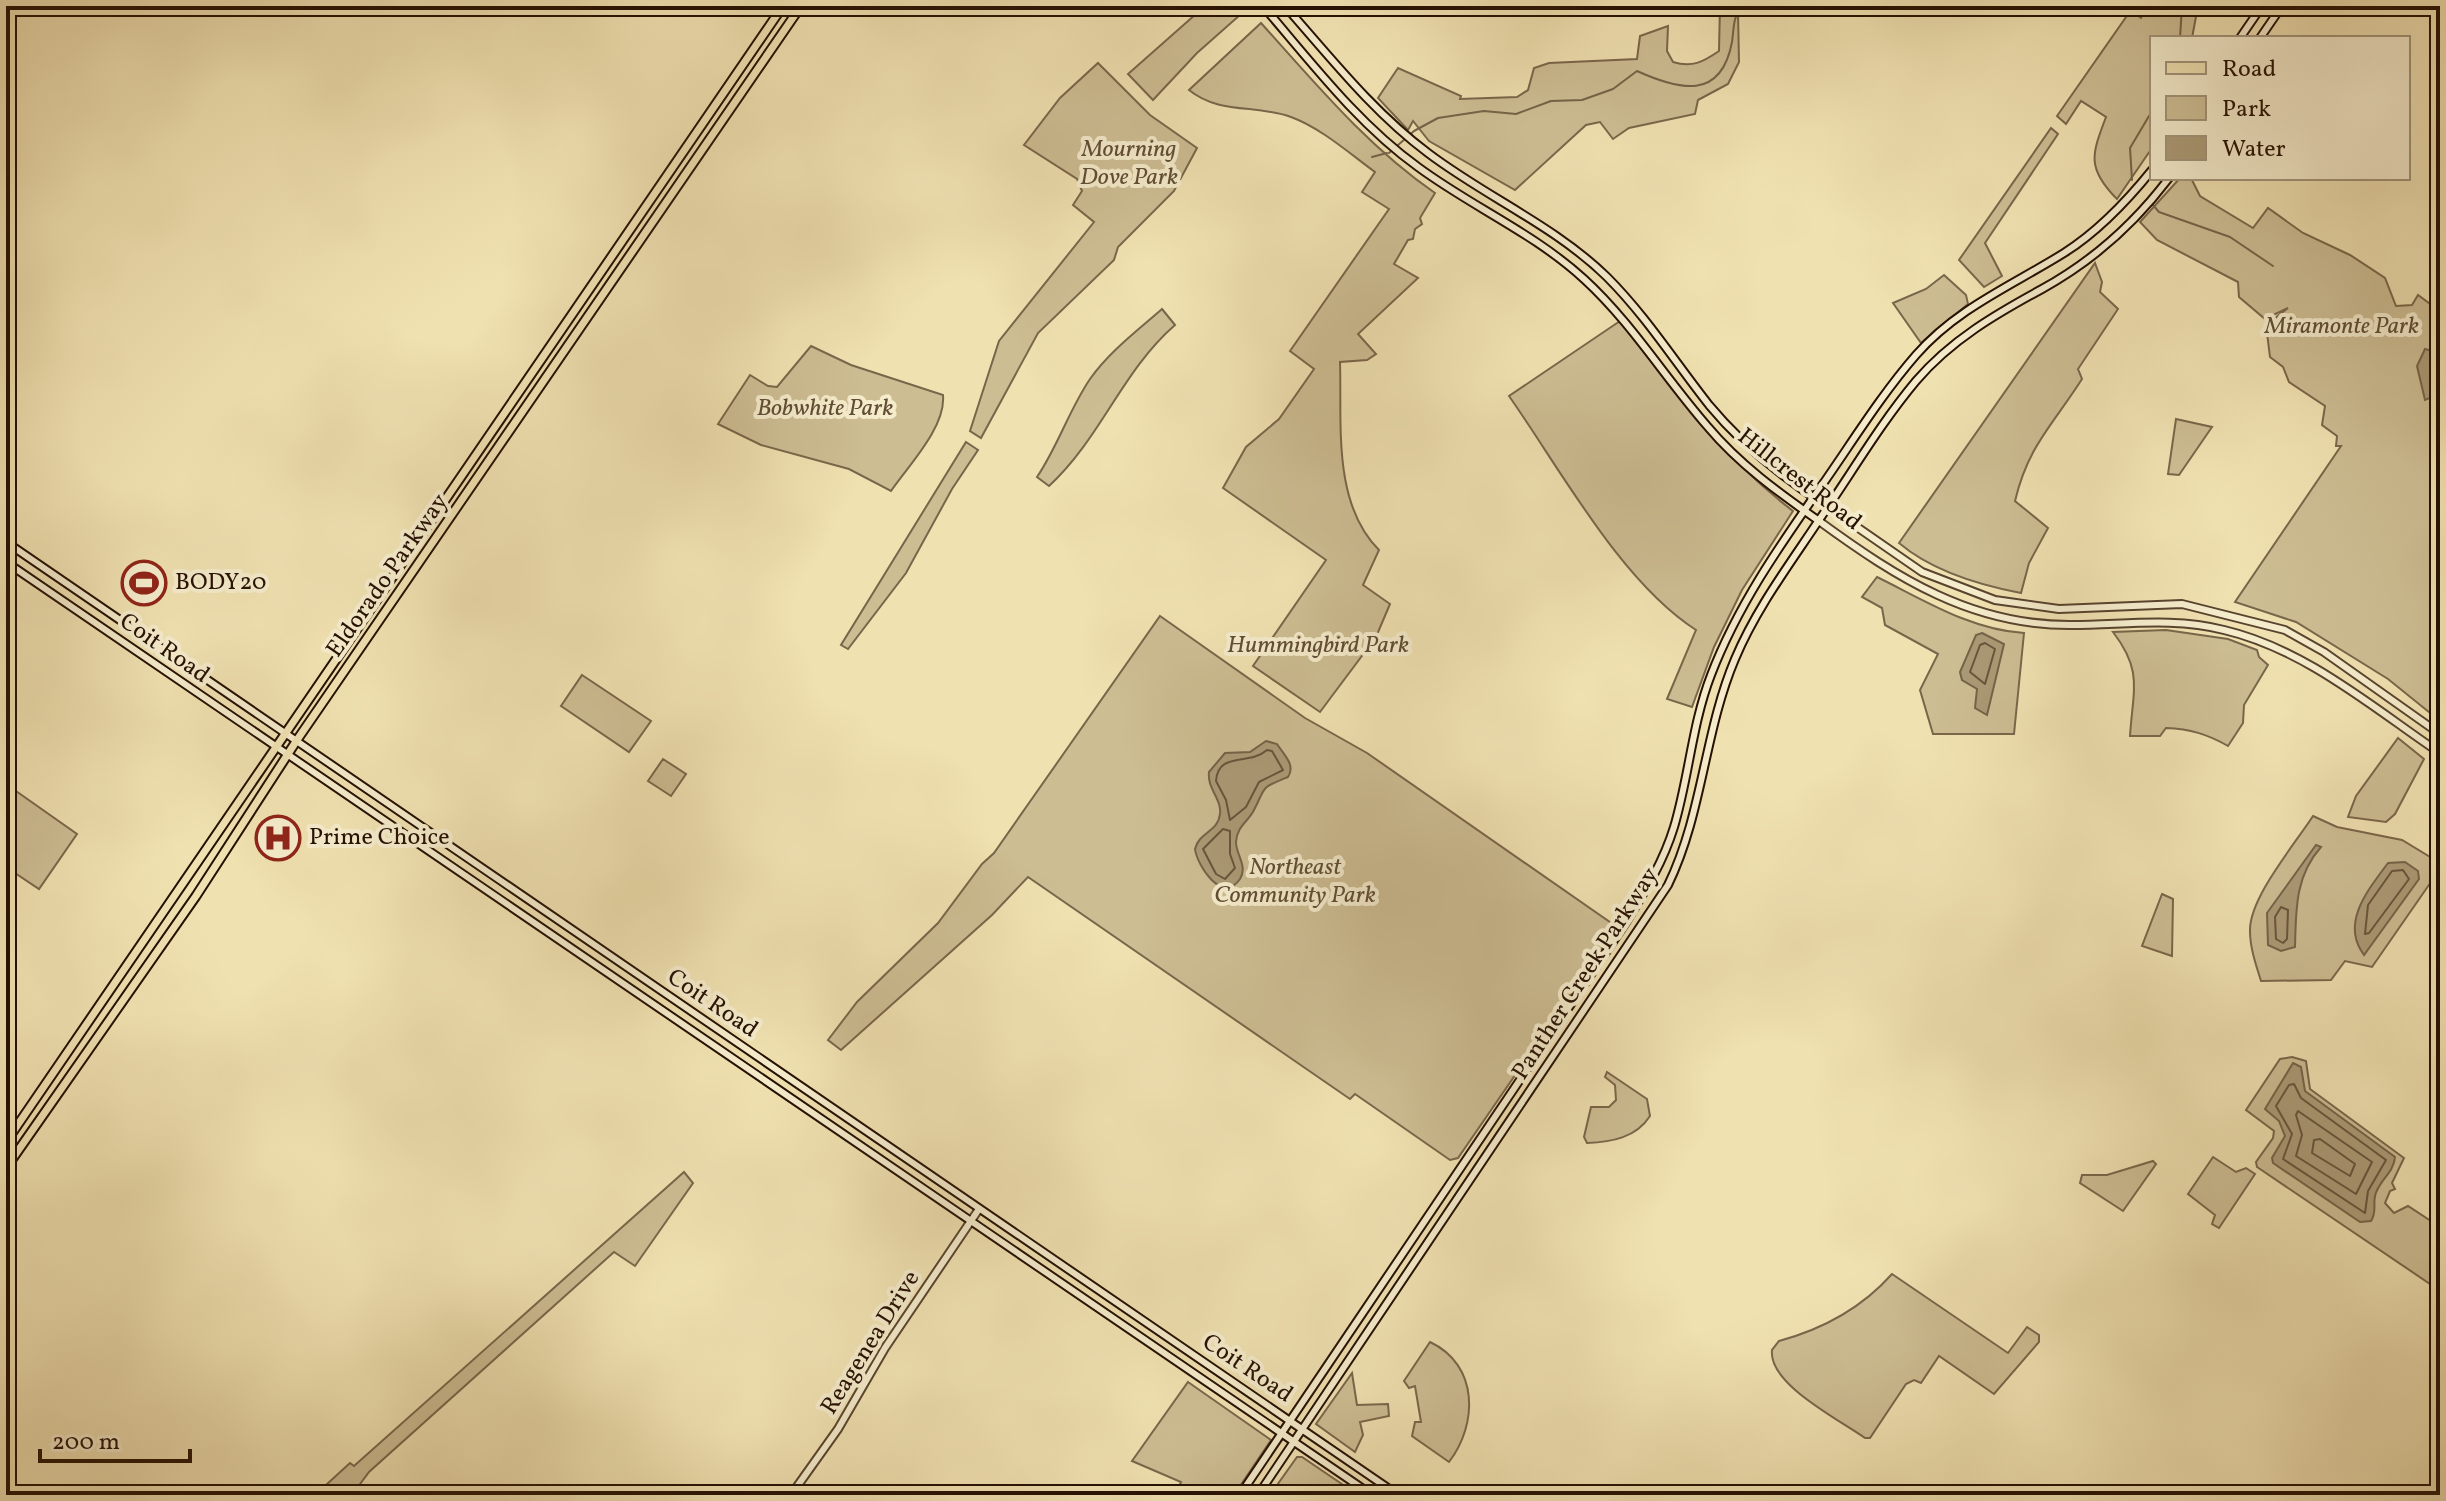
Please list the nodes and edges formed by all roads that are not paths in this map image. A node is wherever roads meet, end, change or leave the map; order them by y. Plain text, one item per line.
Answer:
1 (783, 6) edge
2 (801, 6) edge
3 (1263, 6) edge
4 (1285, 6) edge
5 (2262, 6) edge
6 (2282, 6) edge
7 (2241, 36) edge
8 (2261, 36) edge
9 (2150, 172) edge
10 (2167, 180) edge
11 (1888, 392) junction
12 (1901, 400) junction
13 (1813, 498) junction
14 (448, 500) junction
15 (1828, 507) junction
16 (459, 508) junction
17 (1805, 511) junction
18 (1819, 521) junction
19 (6, 542) edge
20 (6, 562) edge
21 (350, 637) junction
22 (363, 646) junction
23 (285, 733) junction
24 (2440, 734) edge
25 (297, 740) junction
26 (275, 747) junction
27 (2440, 753) edge
28 (288, 755) junction
29 (391, 805) junction
30 (382, 818) junction
31 (211, 844) junction
32 (222, 852) junction
33 (467, 857) junction
34 (458, 870) junction
35 (6, 1142) edge
36 (6, 1168) edge
37 (979, 1209) junction
38 (971, 1222) junction
39 (1289, 1420) junction
40 (1304, 1429) junction
41 (1282, 1434) junction
42 (1295, 1442) junction
43 (791, 1495) edge
44 (1240, 1495) edge
45 (1258, 1495) edge
46 (1372, 1495) edge
47 (1398, 1495) edge

1 - 14 main road, Eldorado Parkway
2 - 16 main road, Eldorado Parkway
3 - 17 main road, Hillcrest Road
4 - 13 main road, Hillcrest Road
5 - 7 main road
6 - 8 main road
9 - 11 main road, Panther Creek Parkway
10 - 12 main road, Panther Creek Parkway
11 - 12 main road
11 - 13 main road, Panther Creek Parkway
12 - 15 main road, Panther Creek Parkway
13 - 15 main road, Hillcrest Road
13 - 17 main road, Panther Creek Parkway
14 - 16 main road
14 - 21 main road, Eldorado Parkway
15 - 18 main road, Panther Creek Parkway
15 - 24 main road, Hillcrest Road
16 - 22 main road, Eldorado Parkway
17 - 18 main road, Hillcrest Road
17 - 39 main road, Panther Creek Parkway
18 - 27 main road, Hillcrest Road
18 - 40 main road, Panther Creek Parkway
19 - 23 main road, Coit Road
20 - 26 main road, Coit Road
21 - 22 main road
21 - 23 main road, Eldorado Parkway
22 - 25 main road, Eldorado Parkway
23 - 25 main road, Coit Road
23 - 26 main road, Eldorado Parkway
25 - 28 main road, Eldorado Parkway
25 - 29 main road, Coit Road
26 - 28 main road, Coit Road
26 - 31 main road, Eldorado Parkway
28 - 30 main road, Coit Road
28 - 32 main road, Eldorado Parkway
29 - 30 main road
29 - 33 main road, Coit Road
30 - 34 main road, Coit Road
31 - 32 main road
31 - 35 main road, Eldorado Parkway
32 - 36 main road, Eldorado Parkway
33 - 34 main road
33 - 37 main road, Coit Road
34 - 38 main road, Coit Road
37 - 38 main road, Reagenea Drive
37 - 39 main road, Coit Road
38 - 41 main road, Coit Road
38 - 43 main road, Reagenea Drive
39 - 40 main road, Coit Road
39 - 41 main road, Panther Creek Parkway
40 - 42 main road, Panther Creek Parkway
40 - 47 main road, Coit Road
41 - 42 main road, Coit Road
41 - 44 main road, Panther Creek Parkway
42 - 45 main road, Panther Creek Parkway
42 - 46 main road, Coit Road

